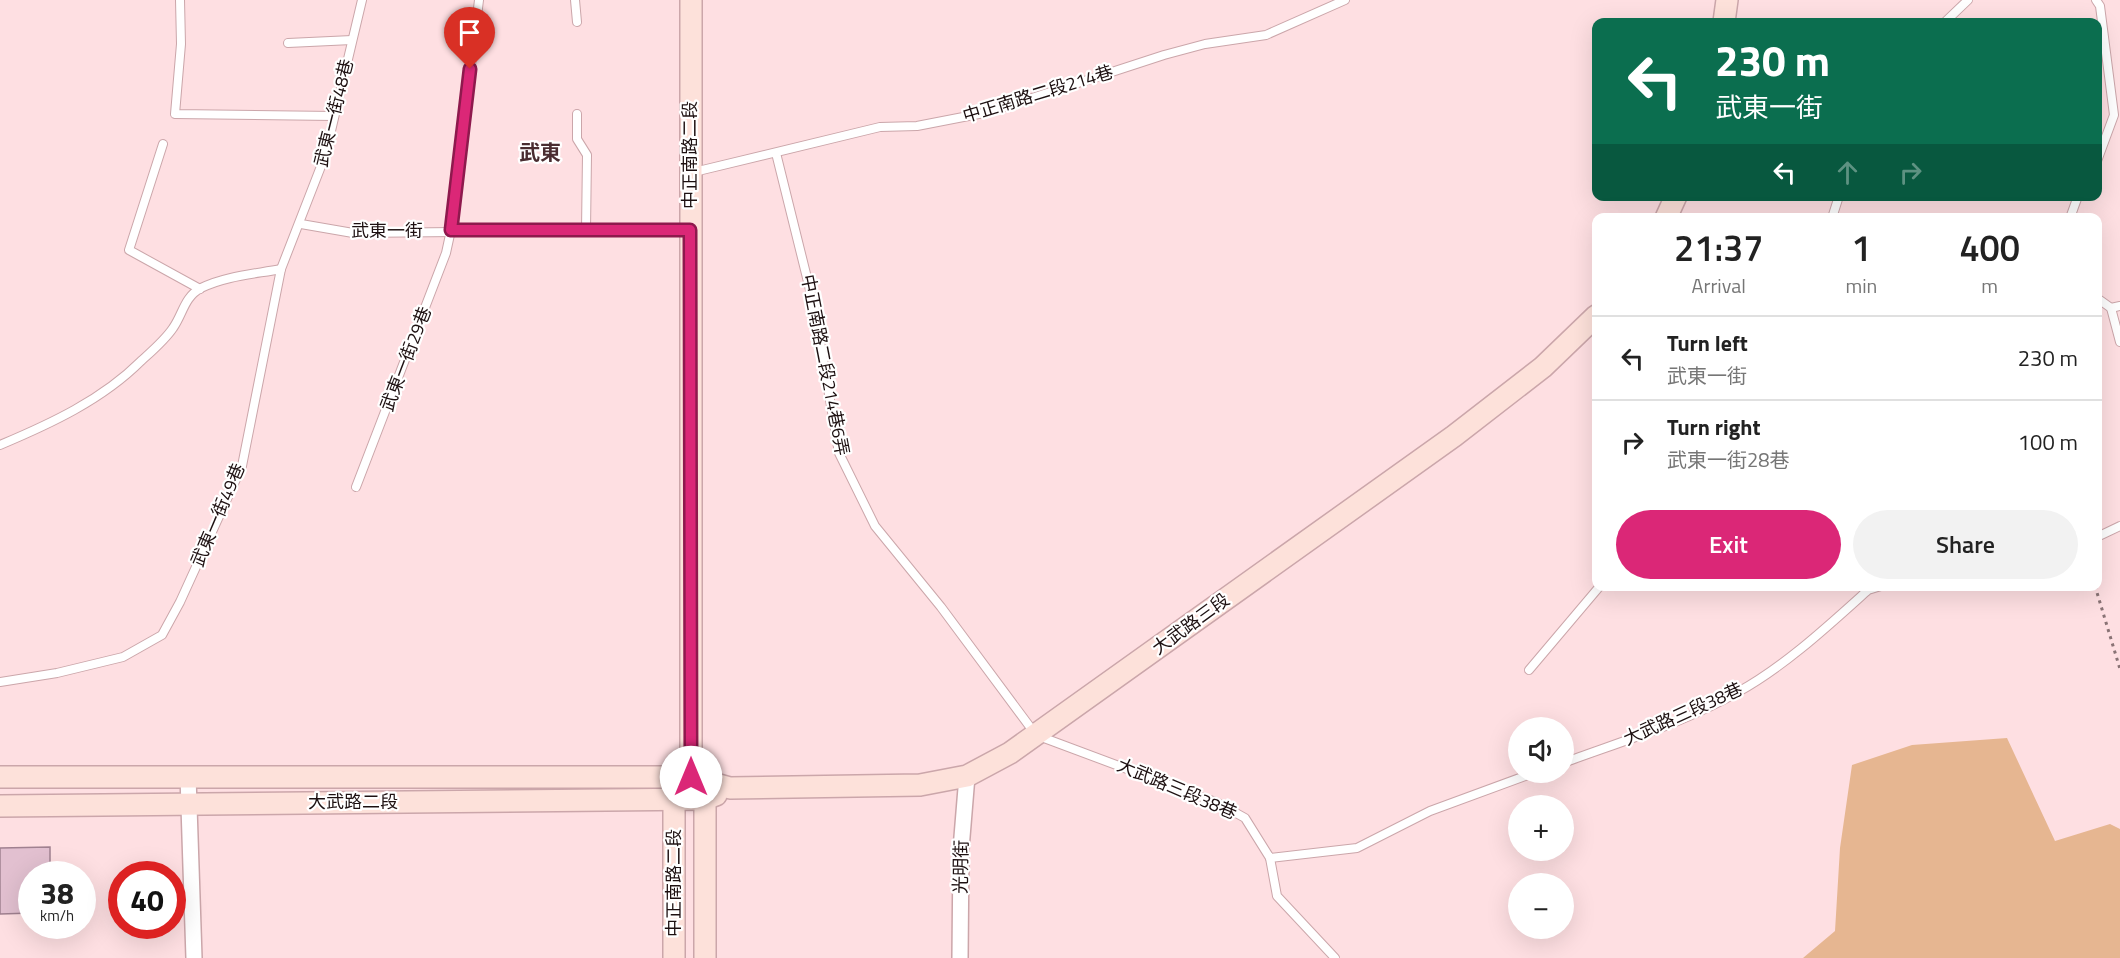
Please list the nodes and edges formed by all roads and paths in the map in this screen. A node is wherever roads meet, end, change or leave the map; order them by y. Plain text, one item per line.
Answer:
1 (180, 0) edge
2 (362, 0) edge
3 (478, 0) edge
4 (574, 0) edge
5 (691, 0) edge
6 (1345, 0) edge
7 (1968, 0) edge
8 (2096, 0) edge
9 (1949, 18) edge
10 (2102, 18) edge
11 (577, 22) dead end
12 (2102, 22) edge
13 (352, 40) junction
14 (288, 43) dead end
15 (577, 114) dead end
16 (333, 116) junction
17 (163, 144) dead end
18 (2102, 147) edge
19 (777, 153) junction
20 (690, 173) junction
21 (301, 224) junction
22 (451, 230) junction
23 (586, 230) junction
24 (690, 230) junction
25 (281, 269) junction
26 (200, 289) junction
27 (2102, 302) edge
28 (2120, 306) edge
29 (2111, 308) junction
30 (1592, 320) edge
31 (2120, 342) edge
32 (0, 445) edge
33 (356, 487) dead end
34 (2120, 526) edge
35 (2102, 535) edge
36 (1596, 591) edge
37 (1867, 591) edge
38 (2097, 591) edge
39 (2120, 669) edge
40 (1528, 670) dead end
41 (0, 682) edge
42 (1036, 735) junction
43 (1574, 759) edge
44 (189, 776) junction
45 (967, 776) junction
46 (0, 777) edge
47 (691, 777) junction
48 (1508, 782) edge
49 (730, 788) junction
50 (674, 799) junction
51 (705, 799) junction
52 (190, 803) junction
53 (0, 806) edge
54 (1270, 858) junction
55 (194, 958) edge
56 (674, 958) edge
57 (705, 958) edge
58 (960, 958) edge
59 (1335, 958) edge

1 - 16 lane
2 - 13 lane, 武東一街48巷
3 - 22 lane, 武東一街29巷
4 - 11 lane
5 - 20 street, 中正南路二段
6 - 19 lane, 中正南路二段214巷
7 - 9 lane
8 - 10 lane
12 - 18 lane
13 - 14 lane
13 - 16 lane, 武東一街48巷
15 - 23 lane
16 - 21 lane, 武東一街48巷
17 - 26 lane
19 - 20 lane, 中正南路二段214巷
19 - 42 lane, 中正南路二段214巷6弄
20 - 24 street, 中正南路二段
21 - 22 lane, 武東一街
21 - 25 lane, 武東一街49巷
22 - 23 lane, 武東一街
22 - 33 lane, 武東一街29巷
23 - 24 lane, 武東一街
24 - 47 street, 中正南路二段
25 - 26 lane
25 - 41 lane, 武東一街49巷
26 - 32 lane
27 - 29 lane
28 - 29 lane
29 - 31 lane
30 - 42 street, 大武路三段
34 - 35 lane
36 - 40 lane
37 - 43 lane, 大武路三段38巷
38 - 39 path
42 - 45 street, 大武路三段
42 - 54 lane, 大武路三段38巷
44 - 46 street, 大武路二段
44 - 47 street, 大武路二段
44 - 52 street
45 - 49 street, 大武路三段
45 - 58 street, 光明街
47 - 49 street, 大武路三段
47 - 50 street
47 - 51 street
48 - 54 lane
49 - 51 street, 大武路三段
50 - 51 street, 大武路二段
50 - 52 street, 大武路二段
50 - 56 street, 中正南路二段
51 - 57 street, 中正南路二段
52 - 53 street, 大武路二段
52 - 55 street
54 - 59 lane

